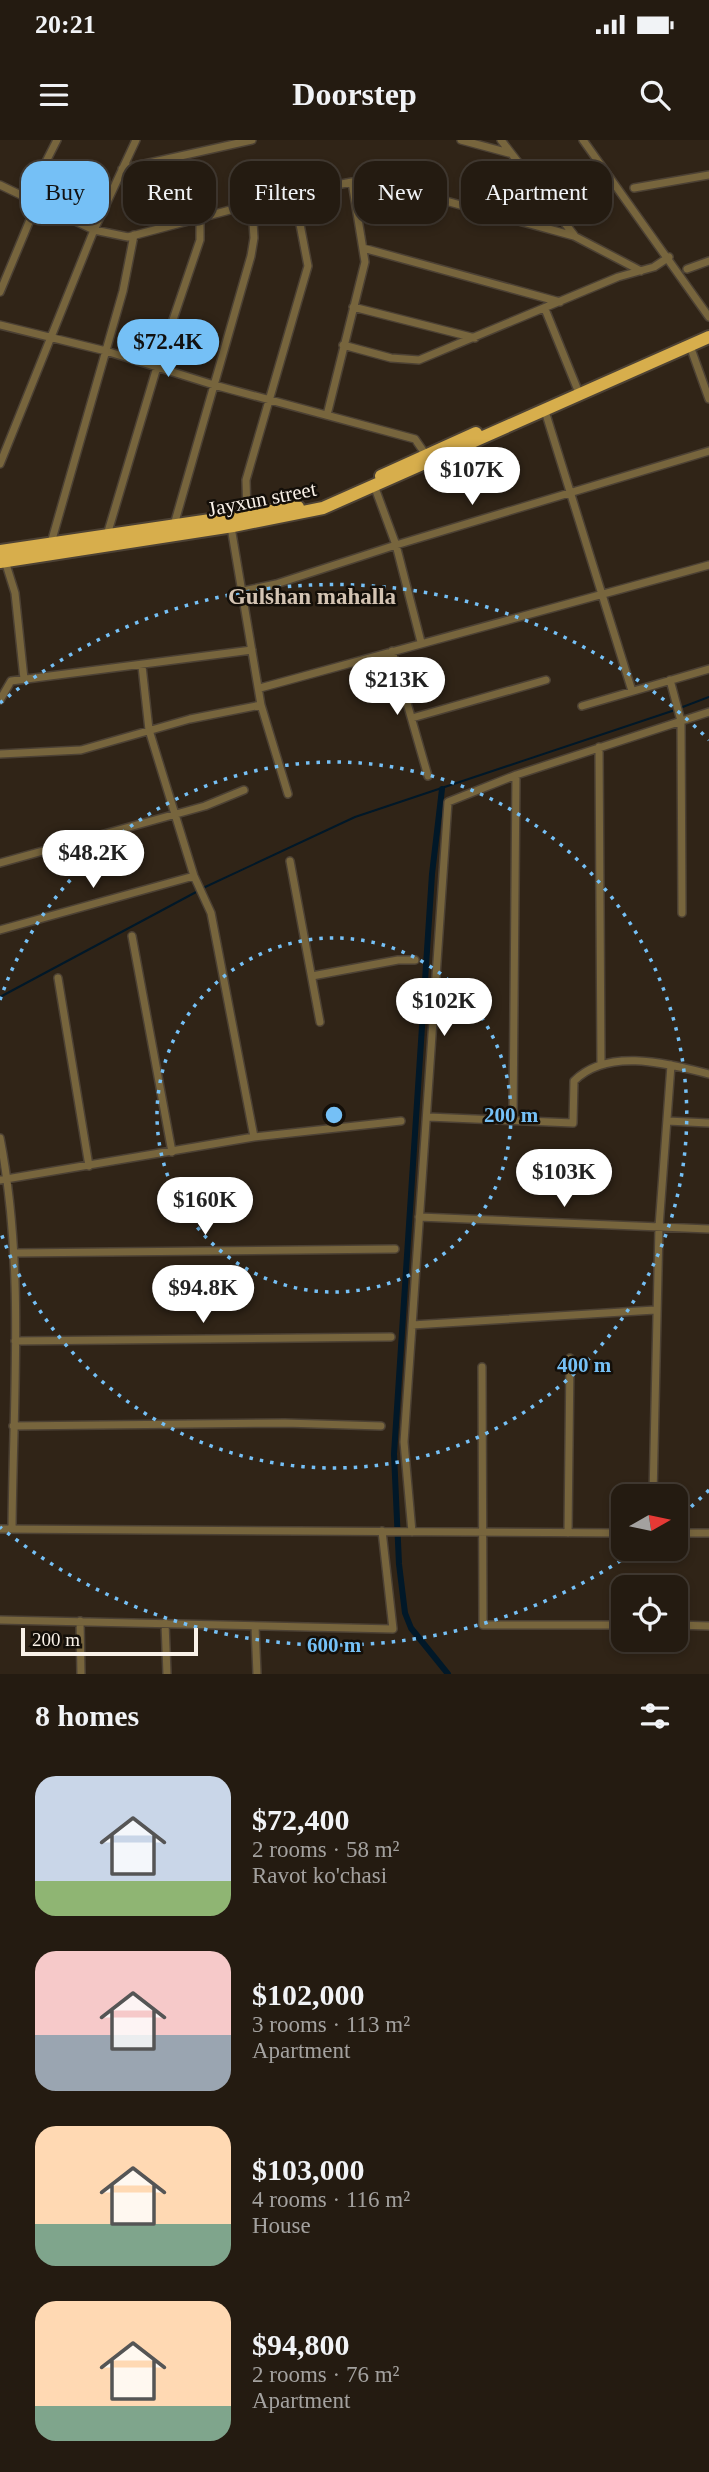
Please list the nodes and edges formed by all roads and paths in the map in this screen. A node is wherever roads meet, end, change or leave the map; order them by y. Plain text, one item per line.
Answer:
1 (57, 140) edge
2 (136, 140) edge
3 (252, 140) edge
4 (461, 140) edge
5 (501, 140) edge
6 (583, 140) edge
7 (510, 153) junction
8 (46, 161) edge
9 (121, 169) junction
10 (709, 175) edge
11 (352, 182) junction
12 (340, 184) edge
13 (0, 185) edge
14 (634, 188) dead end
15 (21, 196) edge
16 (28, 224) edge
17 (81, 224) edge
18 (182, 224) edge
19 (200, 224) edge
20 (253, 224) edge
21 (300, 224) edge
22 (94, 230) junction
23 (134, 235) junction
24 (574, 236) junction
25 (363, 248) junction
26 (669, 257) junction
27 (709, 261) edge
28 (687, 268) dead end
29 (641, 271) junction
30 (0, 292) edge
31 (561, 303) junction
32 (353, 307) junction
33 (545, 309) junction
34 (709, 317) edge
35 (0, 325) edge
36 (709, 328) edge
37 (709, 337) edge
38 (50, 338) junction
39 (476, 338) junction
40 (343, 345) junction
41 (690, 345) junction
42 (106, 351) junction
43 (157, 368) junction
44 (214, 385) junction
45 (577, 388) junction
46 (267, 399) junction
47 (709, 399) edge
48 (545, 411) junction
49 (327, 415) junction
50 (709, 451) edge
51 (426, 455) junction
52 (0, 464) edge
53 (375, 488) junction
54 (572, 491) junction
55 (247, 514) junction
56 (174, 525) junction
57 (231, 527) junction
58 (107, 535) junction
59 (51, 543) junction
60 (396, 545) junction
61 (2, 558) edge
62 (709, 565) edge
63 (243, 591) junction
64 (604, 596) junction
65 (421, 642) junction
66 (252, 650) junction
67 (393, 651) junction
68 (142, 666) junction
69 (709, 669) edge
70 (24, 679) junction
71 (546, 680) dead end
72 (670, 680) junction
73 (260, 688) junction
74 (632, 691) junction
75 (0, 700) edge
76 (261, 705) junction
77 (582, 706) dead end
78 (709, 712) edge
79 (412, 718) junction
80 (681, 718) junction
81 (149, 730) junction
82 (599, 747) junction
83 (0, 754) edge
84 (516, 775) junction
85 (428, 776) dead end
86 (244, 790) dead end
87 (288, 794) dead end
88 (174, 815) junction
89 (290, 861) dead end
90 (0, 863) edge
91 (194, 876) junction
92 (682, 913) dead end
93 (0, 930) edge
94 (132, 936) dead end
95 (415, 960) dead end
96 (312, 976) junction
97 (58, 978) dead end
98 (320, 1022) dead end
99 (601, 1065) junction
100 (671, 1065) junction
101 (709, 1074) edge
102 (428, 1117) junction
103 (513, 1120) junction
104 (401, 1121) dead end
105 (667, 1121) junction
106 (709, 1123) edge
107 (254, 1137) junction
108 (0, 1138) edge
109 (172, 1152) junction
110 (89, 1166) junction
111 (4, 1180) edge
112 (419, 1217) junction
113 (659, 1227) junction
114 (709, 1229) edge
115 (395, 1249) dead end
116 (14, 1252) junction
117 (656, 1310) junction
118 (412, 1325) junction
119 (391, 1337) dead end
120 (15, 1342) junction
121 (570, 1358) dead end
122 (482, 1367) dead end
123 (13, 1426) junction
124 (381, 1426) dead end
125 (653, 1484) edge
126 (0, 1529) edge
127 (12, 1529) junction
128 (382, 1531) junction
129 (483, 1531) junction
130 (412, 1532) junction
131 (568, 1533) junction
132 (611, 1533) edge
133 (688, 1533) edge
134 (709, 1533) edge
135 (0, 1620) edge
136 (80, 1621) junction
137 (165, 1623) junction
138 (611, 1625) edge
139 (255, 1626) junction
140 (688, 1626) edge
141 (709, 1626) edge
142 (81, 1674) edge
143 (167, 1674) edge
144 (257, 1674) edge

1 - 8 street
2 - 9 street
3 - 9 street
4 - 7 street
5 - 7 street
6 - 26 street
7 - 24 street
9 - 22 street
10 - 14 street
11 - 12 street
11 - 24 street
11 - 25 street
13 - 15 street
16 - 30 street
17 - 22 street
18 - 23 street
19 - 43 street
20 - 44 street
21 - 46 street
22 - 23 street
22 - 38 street
23 - 42 street
24 - 29 street
25 - 31 street
25 - 32 street
26 - 29 street
26 - 34 street
27 - 28 street
29 - 31 street
31 - 33 street
32 - 39 street
32 - 40 street
33 - 39 street
33 - 45 street
35 - 38 street
36 - 45 highway, Jayxun street
37 - 41 highway, Jayxun street
38 - 42 street
38 - 52 street
39 - 40 street
40 - 49 street
41 - 47 street
41 - 48 highway, Jayxun street
42 - 43 street
42 - 59 street
43 - 44 street
43 - 58 street
44 - 46 street
44 - 56 street
45 - 51 highway, Jayxun street
46 - 49 street
46 - 55 street
48 - 53 highway, Jayxun street
48 - 54 street
49 - 51 street
50 - 54 street
51 - 55 highway, Jayxun street
53 - 57 highway, Jayxun street
53 - 60 street
54 - 60 street
54 - 64 street
55 - 56 highway, Jayxun street
56 - 58 highway, Jayxun street
57 - 61 highway, Jayxun street
57 - 63 street
58 - 59 highway, Jayxun street
59 - 61 highway, Jayxun street
60 - 63 street
60 - 65 street
61 - 70 street
62 - 64 street
63 - 66 street
64 - 65 street
64 - 74 street
65 - 67 street
66 - 68 street
66 - 73 street
67 - 73 street
67 - 79 street
68 - 70 street
68 - 81 street
69 - 72 street
70 - 75 street
71 - 79 street
72 - 74 street
72 - 80 street
73 - 76 street
74 - 77 street
76 - 81 street
76 - 87 street
78 - 80 street
79 - 85 street
80 - 82 street
80 - 92 street
81 - 83 street
81 - 88 street
82 - 84 street
82 - 99 street
84 - 102 street
84 - 103 street
86 - 88 street
88 - 90 street
88 - 91 street
89 - 96 street
91 - 93 street
91 - 107 street
94 - 109 street
95 - 96 street
96 - 98 street
97 - 110 street
99 - 100 street
99 - 103 street
100 - 101 street
100 - 105 street
102 - 103 street
102 - 112 street
104 - 107 street
105 - 106 street
105 - 113 street
107 - 109 street
108 - 111 street
109 - 110 street
110 - 111 street
111 - 116 street
112 - 113 street
112 - 118 street
113 - 114 street
113 - 117 street
115 - 116 street
116 - 120 street
117 - 118 street
117 - 125 street
118 - 130 street
119 - 120 street
120 - 123 street
121 - 131 street
122 - 129 street
123 - 124 street
123 - 127 street
126 - 127 street
127 - 128 street
128 - 130 street
128 - 139 street
129 - 130 street
129 - 131 street
129 - 138 street
131 - 132 street
133 - 134 street
135 - 136 street
136 - 137 street
136 - 142 street
137 - 139 street
137 - 143 street
139 - 144 street
140 - 141 street

